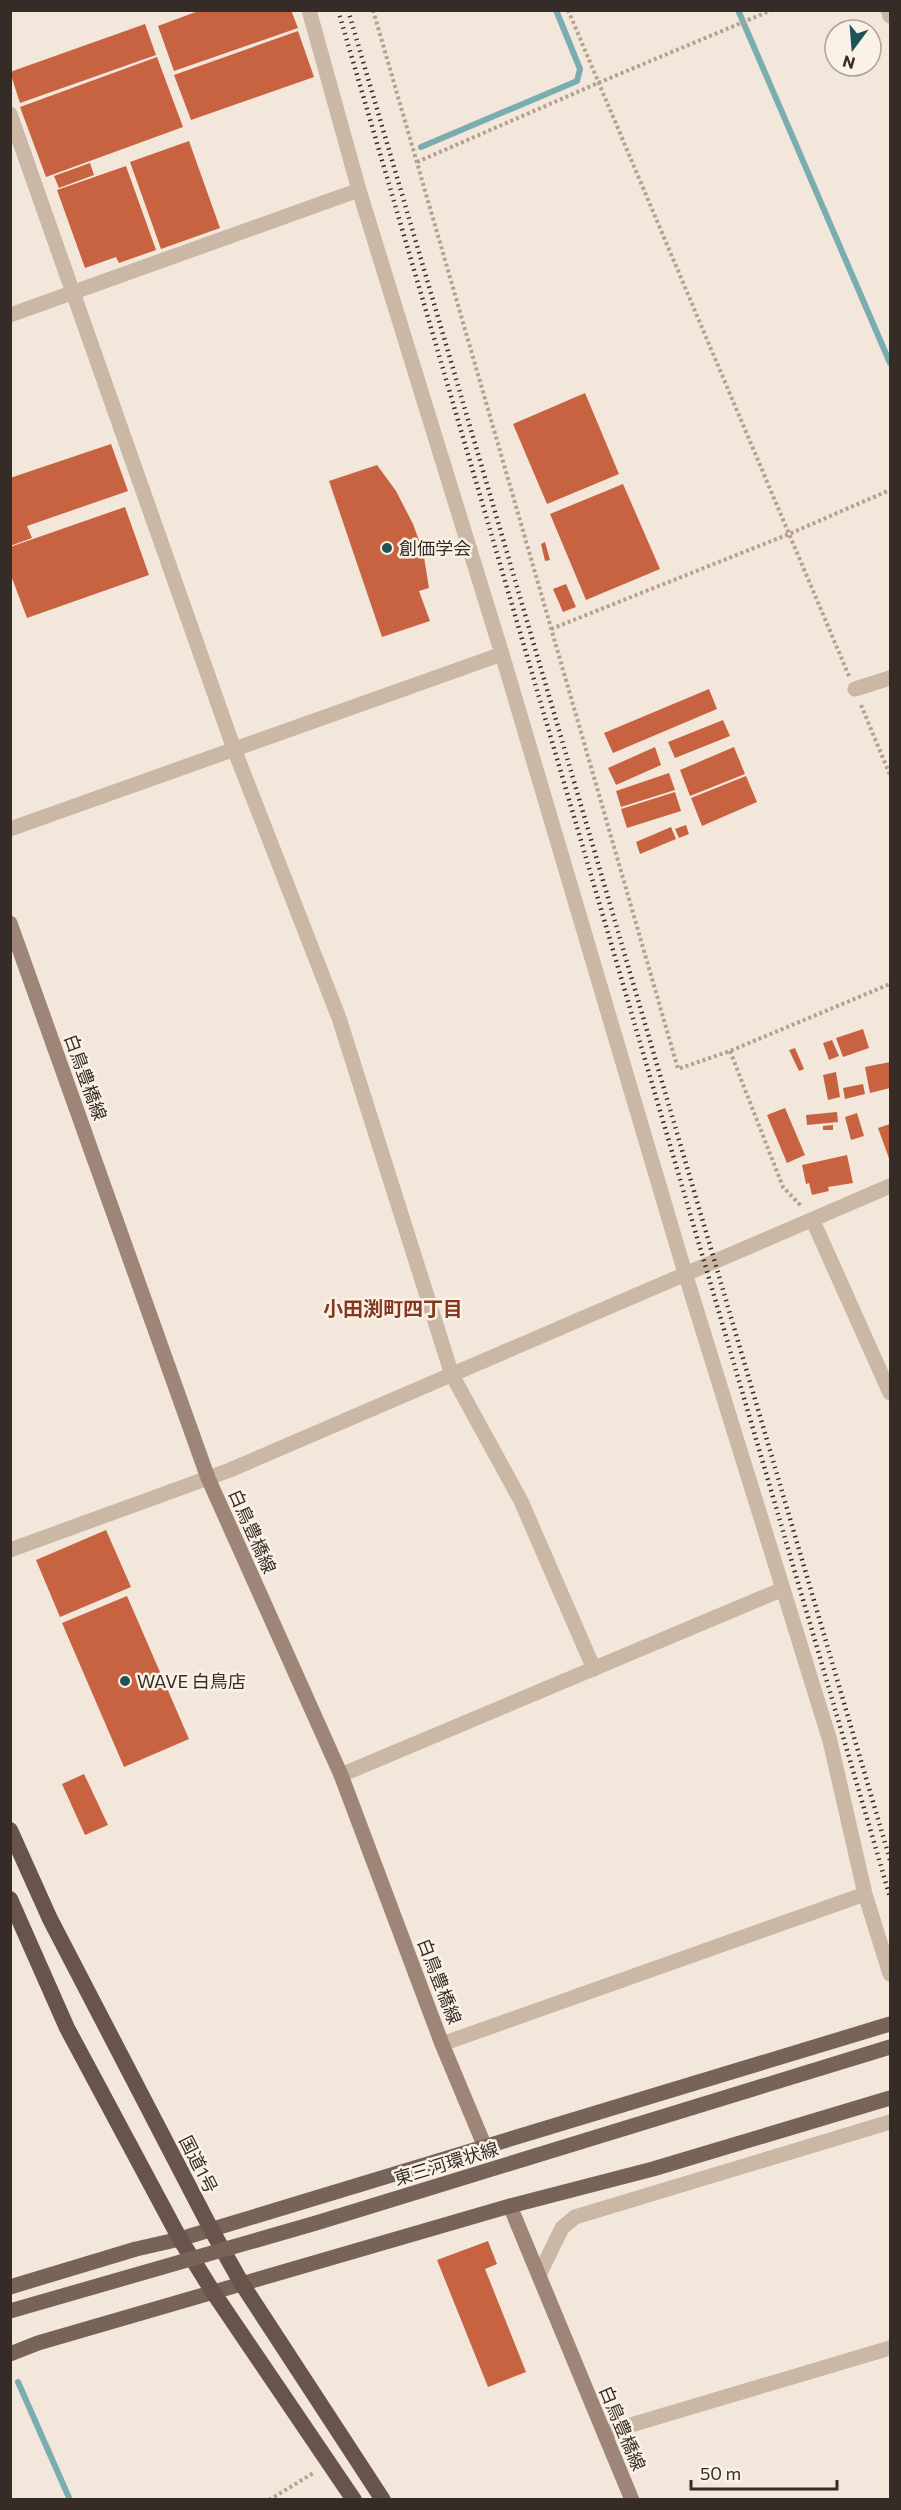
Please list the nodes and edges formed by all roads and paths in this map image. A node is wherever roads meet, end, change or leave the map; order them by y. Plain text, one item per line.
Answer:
1 (309, 10) edge
2 (373, 10) edge
3 (568, 10) edge
4 (772, 10) edge
5 (888, 10) edge
6 (891, 16) edge
7 (598, 83) junction
8 (10, 114) edge
9 (417, 162) junction
10 (359, 190) junction
11 (73, 294) junction
12 (10, 315) edge
13 (891, 490) edge
14 (789, 534) junction
15 (551, 629) junction
16 (501, 654) junction
17 (891, 678) edge
18 (855, 689) junction
19 (234, 749) junction
20 (891, 775) edge
21 (10, 829) edge
22 (10, 922) edge
23 (891, 984) edge
24 (730, 1051) junction
25 (891, 1186) edge
26 (813, 1221) junction
27 (685, 1274) junction
28 (452, 1375) junction
29 (891, 1393) edge
30 (208, 1478) junction
31 (10, 1550) edge
32 (783, 1589) junction
33 (594, 1669) junction
34 (341, 1775) junction
35 (10, 1830) edge
36 (865, 1894) junction
37 (10, 1899) edge
38 (891, 1974) edge
39 (891, 2024) edge
40 (442, 2044) junction
41 (891, 2047) edge
42 (891, 2098) edge
43 (891, 2122) edge
44 (484, 2147) junction
45 (510, 2206) junction
46 (211, 2229) junction
47 (180, 2239) junction
48 (539, 2275) junction
49 (242, 2284) junction
50 (10, 2287) edge
51 (213, 2292) junction
52 (10, 2311) edge
53 (891, 2348) edge
54 (10, 2354) edge
55 (604, 2433) junction
56 (329, 2464) junction
57 (269, 2499) edge
58 (354, 2499) edge
59 (383, 2499) edge
60 (632, 2499) edge

1 - 10 street
2 - 9 path
3 - 7 path
4 - 7 path
5 - 6 street
7 - 9 path
7 - 14 path
8 - 11 street
9 - 15 path
10 - 11 street
10 - 16 street
11 - 12 street
11 - 19 street
13 - 14 path
14 - 15 path
14 - 18 path
15 - 24 path
16 - 19 street
16 - 27 street
17 - 18 street
18 - 20 path
19 - 21 street
19 - 28 street
22 - 30 main road, 白鳥豊橋線
23 - 24 path
24 - 26 path
25 - 26 street
26 - 27 street
26 - 29 street
27 - 28 street
27 - 32 street
28 - 30 street
28 - 33 street
30 - 31 street
30 - 34 main road, 白鳥豊橋線
32 - 33 street
32 - 36 street
33 - 34 street
34 - 40 main road, 白鳥豊橋線
35 - 46 highway, 国道1号
36 - 38 street
36 - 40 street
37 - 47 highway
39 - 44 main road, 東三河環状線
40 - 44 main road, 白鳥豊橋線
41 - 52 main road, 東三河環状線, bridge
42 - 45 main road
43 - 48 street
44 - 46 main road, 東三河環状線
45 - 48 main road, 白鳥豊橋線
45 - 49 main road
46 - 47 main road, 東三河環状線
46 - 49 highway, 国道1号
47 - 50 main road, 東三河環状線
47 - 51 highway
48 - 55 main road, 白鳥豊橋線
49 - 51 main road
49 - 59 highway, 国道1号
51 - 54 main road
51 - 56 highway
53 - 55 street
55 - 60 main road, 白鳥豊橋線
56 - 57 path
56 - 58 highway

